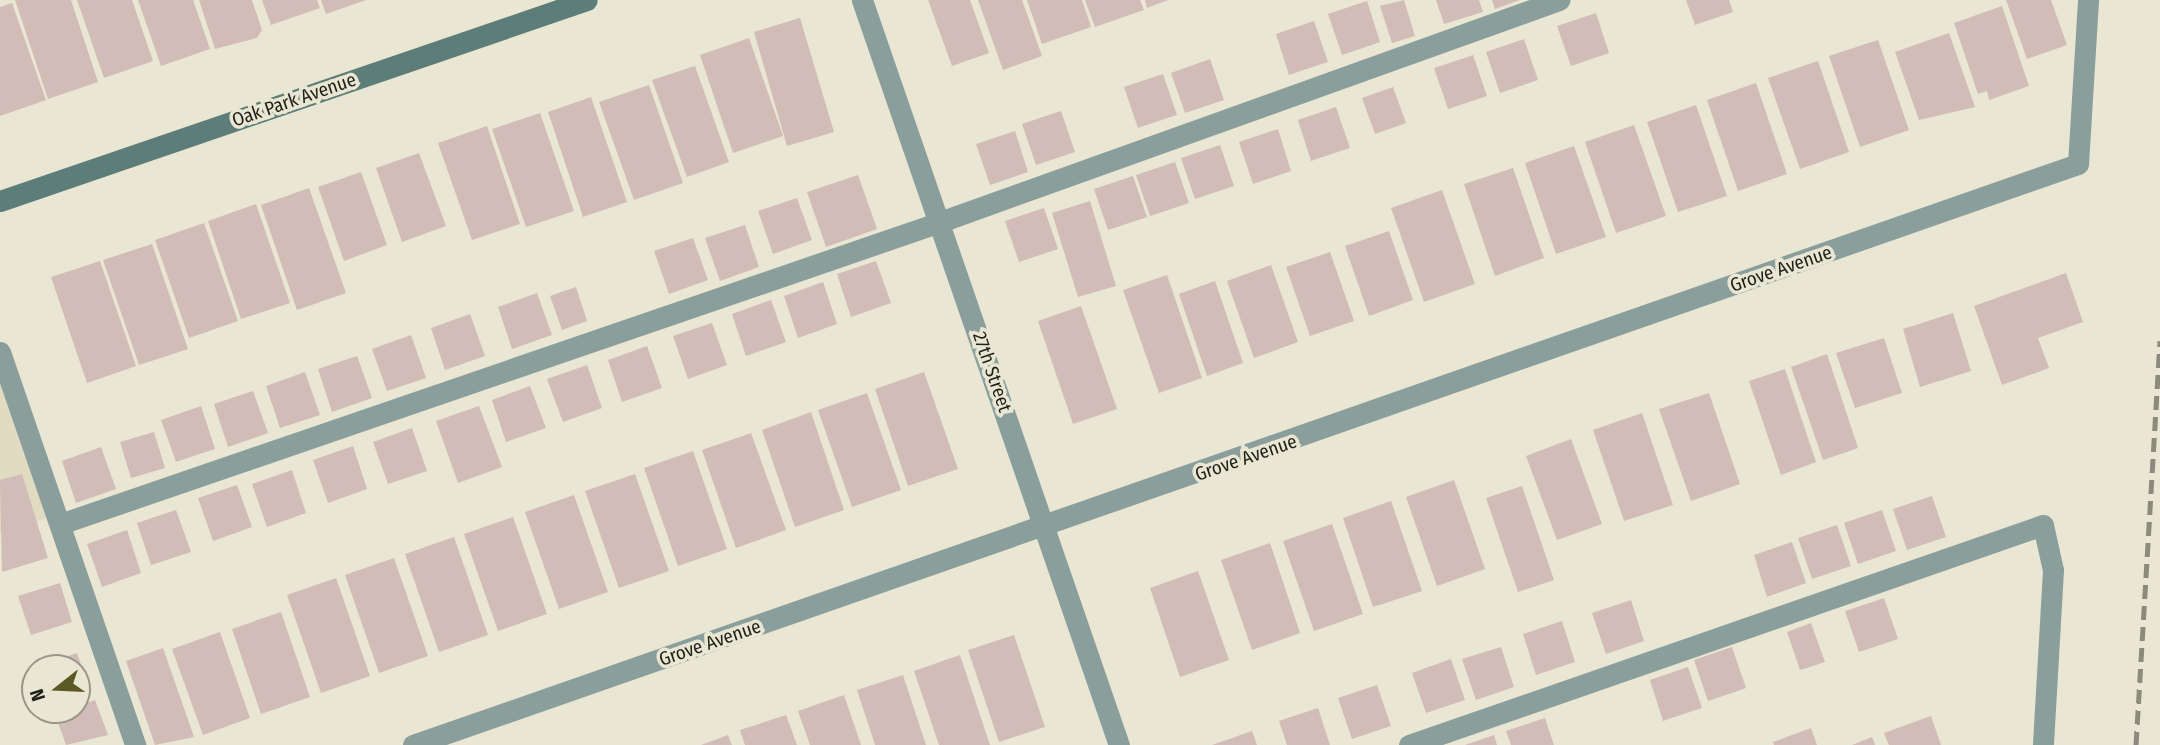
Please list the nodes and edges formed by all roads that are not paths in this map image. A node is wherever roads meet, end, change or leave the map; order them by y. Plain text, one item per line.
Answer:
1 (587, 0) edge
2 (862, 0) edge
3 (1559, 0) edge
4 (2088, 0) edge
5 (0, 201) edge
6 (940, 222) junction
7 (0, 352) edge
8 (60, 524) junction
9 (1045, 528) junction
10 (135, 745) edge
11 (413, 745) edge
12 (1119, 745) edge
13 (1409, 745) edge
14 (2043, 745) edge

1 - 5 street, Oak Park Avenue
2 - 6 street, 27th Street
3 - 6 street
4 - 9 street, Grove Avenue
6 - 8 street
6 - 9 street, 27th Street
7 - 8 street
8 - 10 street
9 - 11 street, Grove Avenue
9 - 12 street, 27th Street
13 - 14 street

